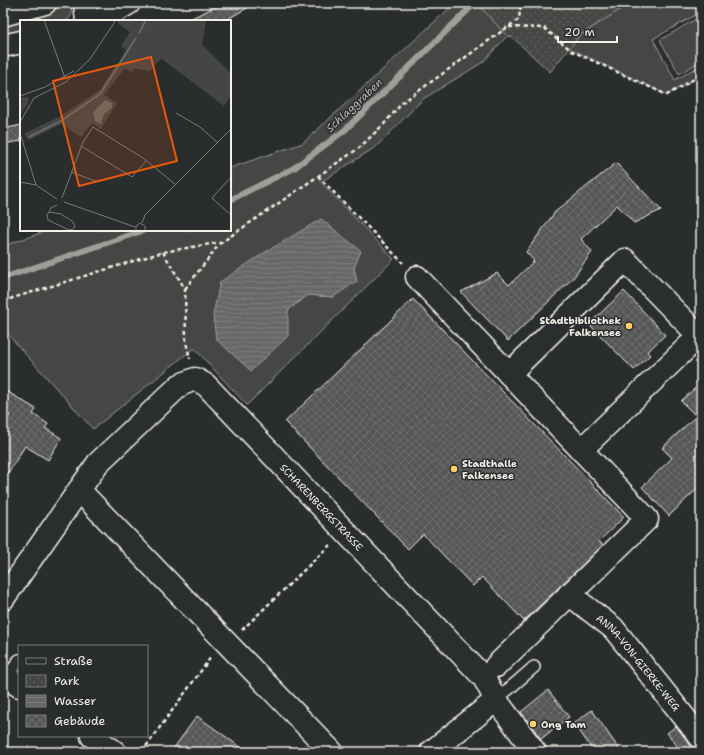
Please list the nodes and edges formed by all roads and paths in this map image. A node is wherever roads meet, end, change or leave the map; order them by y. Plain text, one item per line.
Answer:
1 (45, 3) edge
2 (85, 3) edge
3 (129, 3) edge
4 (521, 3) edge
5 (3, 14) edge
6 (87, 20) edge
7 (101, 20) edge
8 (509, 27) junction
9 (20, 42) edge
10 (3, 46) edge
11 (701, 75) edge
12 (318, 176) junction
13 (222, 242) junction
14 (163, 252) junction
15 (417, 277) joint
16 (185, 290) junction
17 (3, 301) edge
18 (700, 337) edge
19 (509, 374) junction
20 (195, 379) junction
21 (581, 450) junction
22 (78, 490) junction
23 (344, 531) junction
24 (569, 594) junction
25 (3, 599) edge
26 (226, 643) junction
27 (18, 662) edge
28 (496, 666) dead end
29 (534, 667) dead end
30 (10, 680) edge
31 (496, 700) junction
32 (93, 737) edge
33 (701, 738) edge
34 (115, 752) edge
35 (142, 752) edge
36 (332, 752) edge
37 (431, 752) edge
38 (535, 752) edge

1 - 5 street
2 - 6 street
3 - 7 street
4 - 8 path
8 - 11 path
8 - 12 path
9 - 10 street
12 - 13 path
12 - 15 path
13 - 14 path
13 - 16 path
14 - 16 path
14 - 17 path
15 - 19 street
16 - 20 path
18 - 19 street
18 - 21 street
19 - 21 street
20 - 22 street
20 - 23 street, SCHARENBERGSTRASSE
21 - 24 street
22 - 25 street
22 - 26 street
23 - 26 path
23 - 31 street, SCHARENBERGSTRASSE
24 - 28 street
24 - 33 street, ANNA-VON-GIERKE-WEG
26 - 35 path
26 - 36 street
27 - 30 lane
29 - 31 lane
31 - 37 street
31 - 38 street, SCHARENBERGSTRASSE
32 - 34 street

